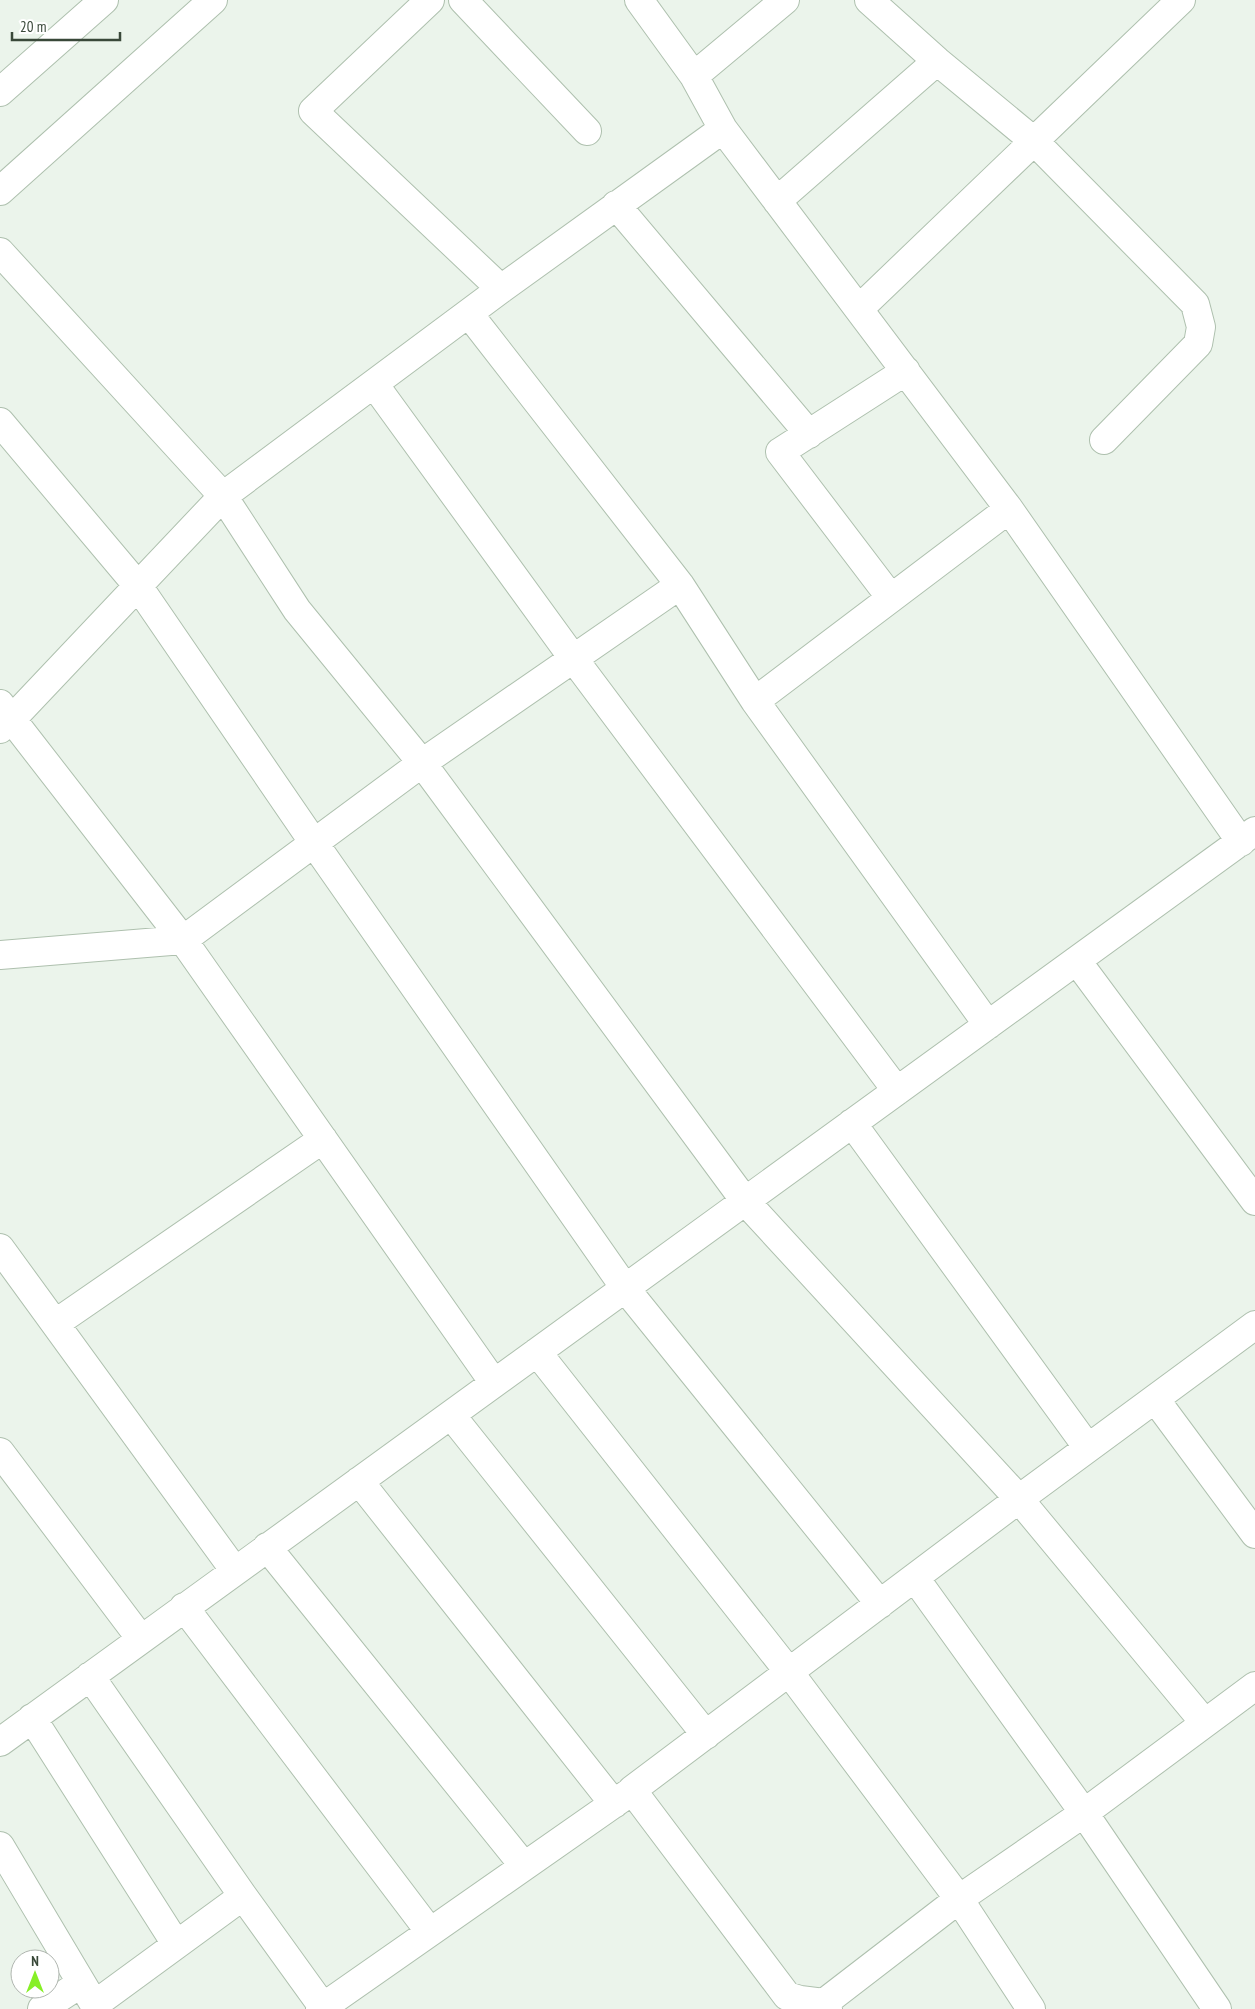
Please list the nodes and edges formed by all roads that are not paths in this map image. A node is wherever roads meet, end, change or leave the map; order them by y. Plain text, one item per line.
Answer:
1 (104, 0) edge
2 (214, 0) edge
3 (430, 0) edge
4 (463, 0) edge
5 (639, 0) edge
6 (785, 0) edge
7 (869, 0) edge
8 (1181, 0) edge
9 (937, 61) junction
10 (694, 76) junction
11 (0, 92) edge
12 (723, 129) junction
13 (587, 130) dead end
14 (1035, 142) junction
15 (0, 191) edge
16 (778, 201) junction
17 (616, 206) junction
18 (0, 252) edge
19 (501, 289) junction
20 (859, 309) junction
21 (469, 314) junction
22 (906, 371) junction
23 (374, 384) junction
24 (0, 422) edge
25 (809, 434) junction
26 (1104, 440) dead end
27 (223, 496) junction
28 (1009, 509) junction
29 (680, 585) junction
30 (138, 586) junction
31 (891, 598) junction
32 (573, 658) junction
33 (755, 701) junction
34 (4, 717) edge
35 (422, 762) junction
36 (1248, 837) edge
37 (314, 843) junction
38 (183, 940) junction
39 (0, 955) edge
40 (1077, 960) junction
41 (988, 1025) junction
42 (897, 1091) junction
43 (852, 1123) junction
44 (323, 1140) junction
45 (745, 1201) junction
46 (1255, 1201) edge
47 (0, 1249) edge
48 (625, 1288) junction
49 (56, 1323) junction
50 (1255, 1325) edge
51 (537, 1352) junction
52 (494, 1383) junction
53 (1155, 1399) junction
54 (451, 1415) junction
55 (1088, 1448) junction
56 (0, 1452) edge
57 (359, 1481) junction
58 (1019, 1499) junction
59 (1255, 1534) edge
60 (267, 1547) junction
61 (235, 1571) junction
62 (915, 1578) junction
63 (880, 1604) junction
64 (184, 1607) junction
65 (141, 1640) junction
66 (789, 1672) junction
67 (90, 1676) junction
68 (1255, 1686) edge
69 (32, 1718) junction
70 (1204, 1722) junction
71 (706, 1735) junction
72 (0, 1742) edge
73 (623, 1797) junction
74 (1084, 1813) junction
75 (0, 1846) edge
76 (524, 1866) junction
77 (243, 1896) junction
78 (960, 1899) junction
79 (430, 1932) junction
80 (176, 1944) junction
81 (90, 1999) edge
82 (826, 2006) edge
83 (322, 2008) edge
84 (42, 2009) edge
85 (1031, 2009) edge
86 (1217, 2009) edge

1 - 11 street
2 - 15 street
3 - 19 street
4 - 13 street
5 - 10 street
6 - 10 street
7 - 9 street
8 - 14 street
9 - 14 street
9 - 16 street
10 - 12 street
12 - 16 street
12 - 17 street
14 - 20 street
14 - 26 street
16 - 20 street
17 - 19 street
17 - 25 street
18 - 27 street
19 - 21 street
20 - 22 street
21 - 23 street
21 - 29 street
22 - 25 street
22 - 28 street
23 - 27 street
23 - 32 street
24 - 30 street
25 - 31 street
27 - 30 street
27 - 35 street
28 - 31 street
28 - 36 street
29 - 32 street
29 - 33 street
30 - 34 street
30 - 37 street
31 - 33 street
32 - 35 street
32 - 42 street
33 - 41 street
34 - 38 street
35 - 37 street
35 - 45 street
36 - 40 street
37 - 38 street
37 - 48 street
38 - 39 street
38 - 44 street
40 - 41 street
40 - 46 street
41 - 42 street
42 - 43 street
43 - 45 street
43 - 55 street
44 - 49 street
44 - 52 street
45 - 48 street
45 - 58 street
47 - 49 street
48 - 51 street
48 - 63 street
49 - 61 street
50 - 53 street
51 - 52 street
51 - 66 street
52 - 54 street
53 - 55 street
53 - 59 street
54 - 57 street
54 - 71 street
55 - 58 street
56 - 65 street
57 - 60 street
57 - 73 street
58 - 62 street
58 - 70 street
60 - 61 street
60 - 76 street
61 - 64 street
62 - 63 street
62 - 74 street
63 - 66 street
64 - 65 street
64 - 79 street
65 - 67 street
66 - 71 street
66 - 78 street
67 - 69 street
67 - 77 street
68 - 70 street
69 - 72 street
69 - 80 street
70 - 74 street
71 - 73 street
73 - 76 street
73 - 82 street
74 - 78 street
74 - 86 street
75 - 81 street
76 - 79 street
77 - 80 street
77 - 83 street
78 - 82 street
78 - 85 street
79 - 83 street
80 - 81 street
81 - 84 street

